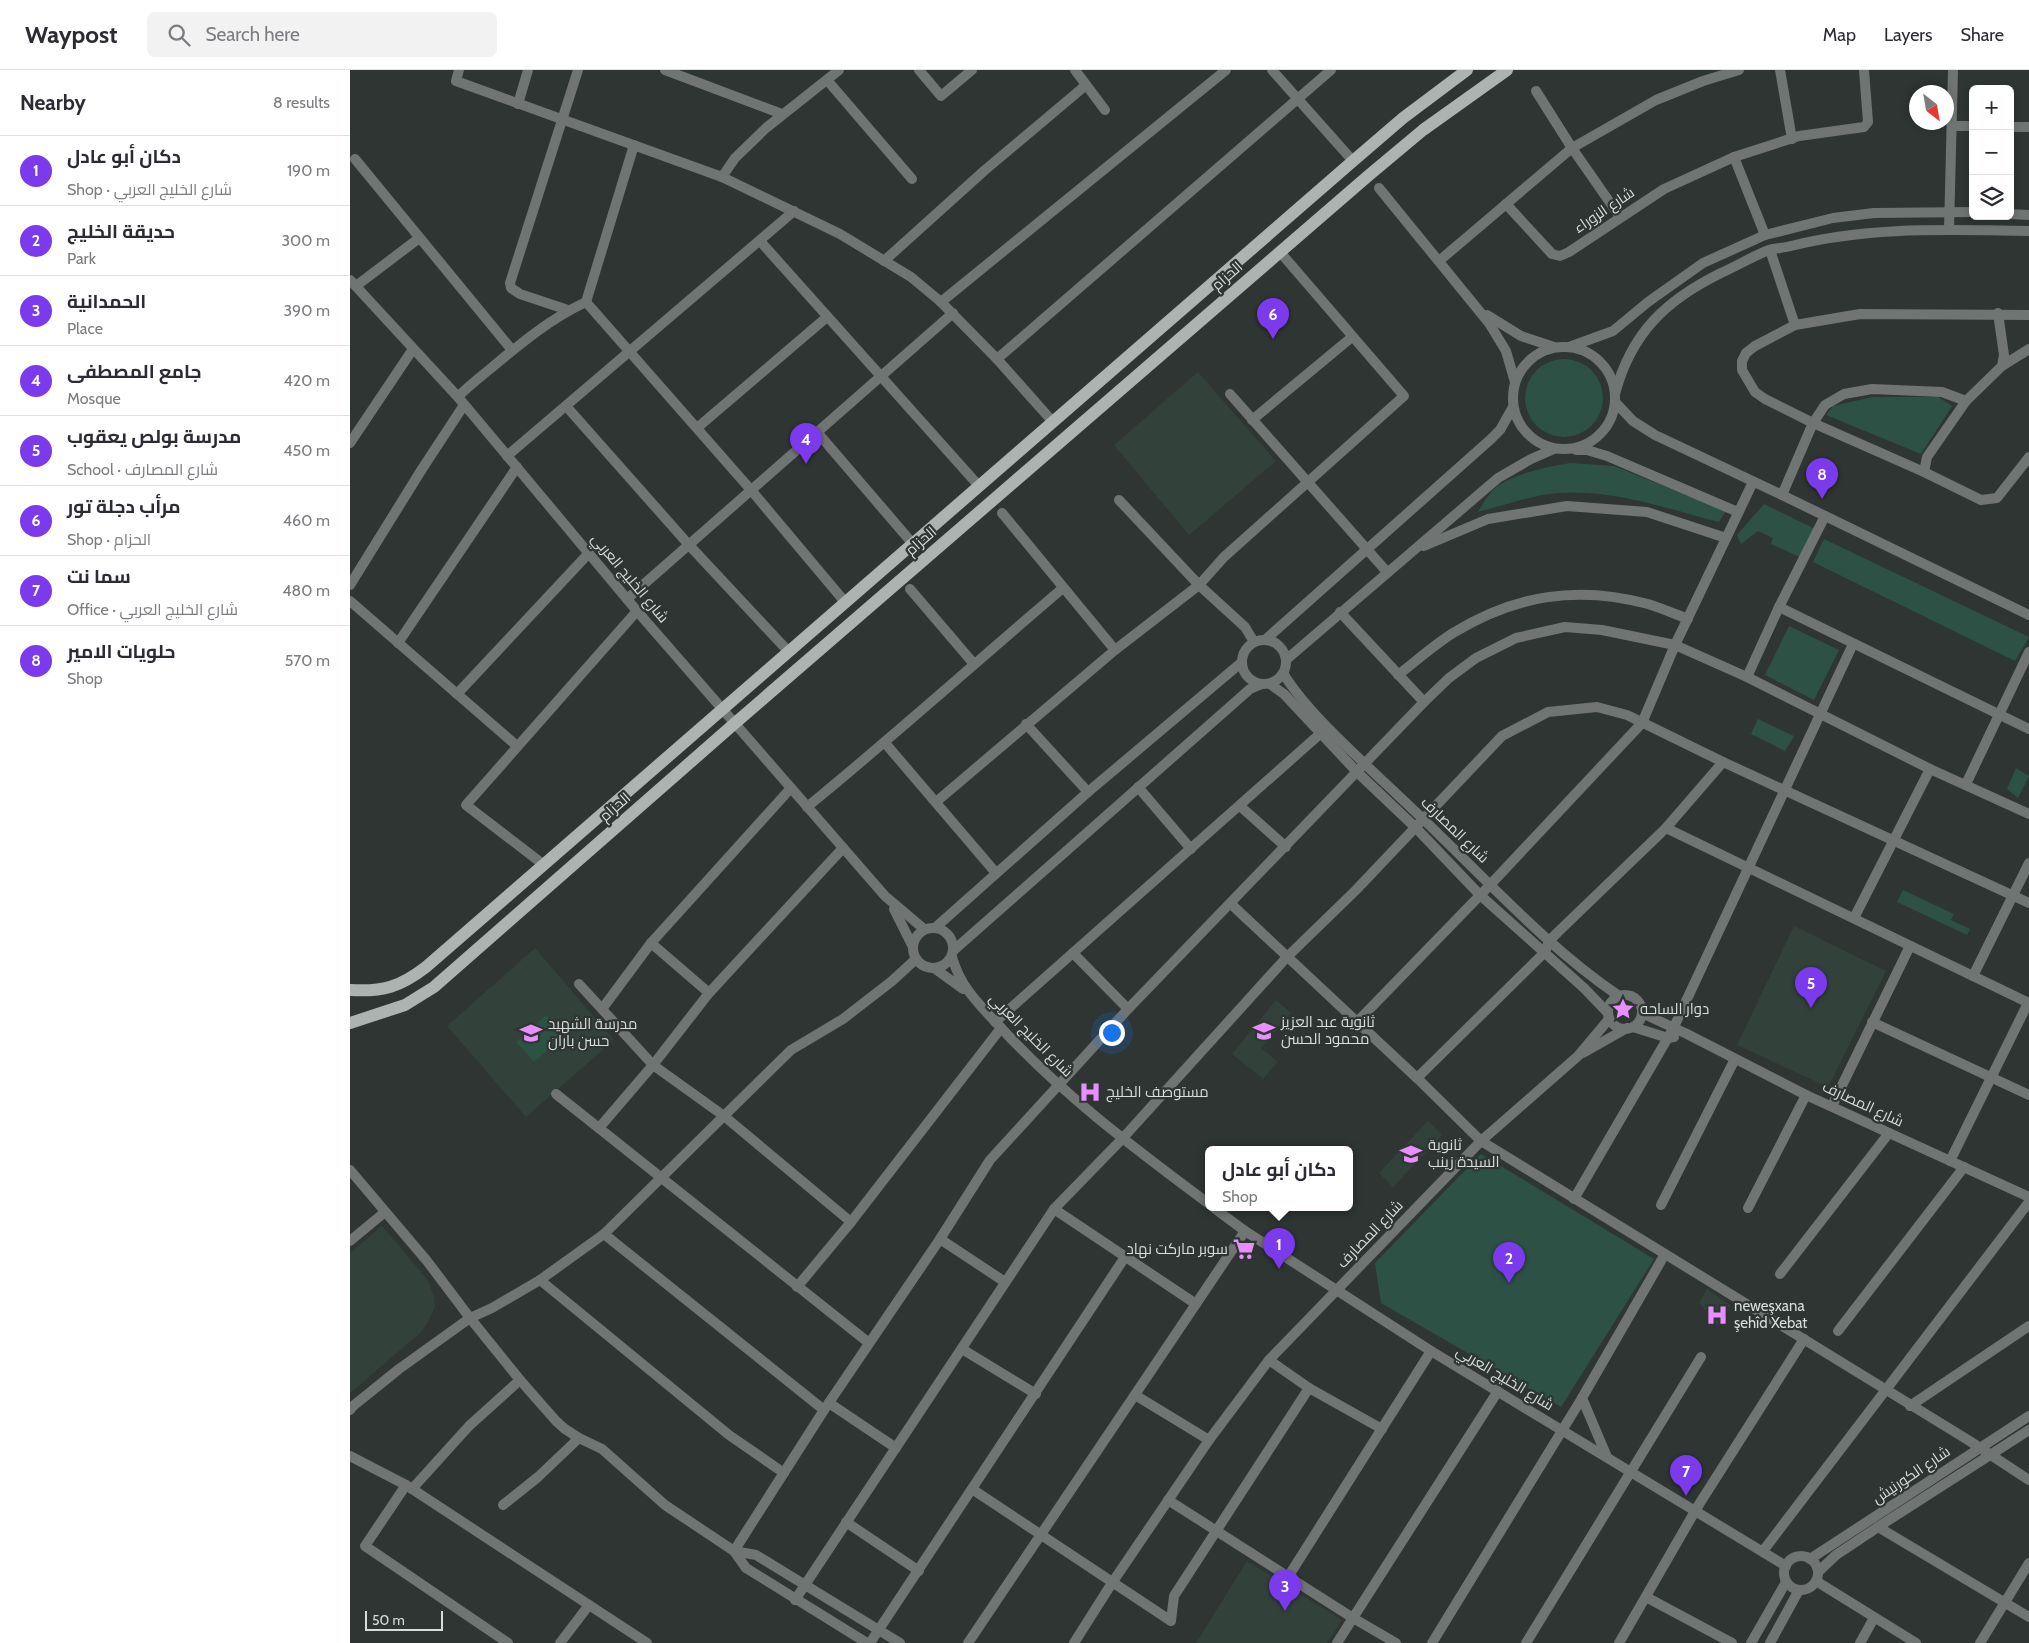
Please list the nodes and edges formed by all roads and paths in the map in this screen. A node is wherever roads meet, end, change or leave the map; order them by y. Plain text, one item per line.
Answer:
1 (460, 70) edge
2 (528, 70) edge
3 (578, 70) edge
4 (664, 70) edge
5 (839, 70) edge
6 (919, 70) edge
7 (972, 70) edge
8 (1075, 70) edge
9 (1226, 70) edge
10 (1272, 70) edge
11 (1331, 70) edge
12 (1466, 70) edge
13 (1507, 70) edge
14 (1739, 70) edge
15 (1780, 70) edge
16 (1864, 70) edge
17 (1953, 70) edge
18 (827, 80) junction
19 (1086, 85) junction
20 (1953, 85) edge
21 (1536, 91) dead end
22 (1298, 99) junction
23 (518, 104) junction
24 (1106, 110) dead end
25 (782, 114) junction
26 (562, 120) junction
27 (1954, 126) edge
28 (1969, 126) edge
29 (2014, 127) edge
30 (2029, 127) edge
31 (1952, 130) edge
32 (1792, 138) junction
33 (634, 145) junction
34 (1572, 148) junction
35 (1734, 157) junction
36 (355, 159) dead end
37 (1353, 161) junction
38 (722, 177) junction
39 (912, 179) dead end
40 (1379, 188) dead end
41 (1506, 204) junction
42 (794, 211) junction
43 (1950, 211) junction
44 (1969, 212) edge
45 (2014, 214) edge
46 (2029, 215) edge
47 (1620, 217) junction
48 (1949, 230) junction
49 (2029, 231) edge
50 (1765, 235) junction
51 (418, 239) junction
52 (760, 241) junction
53 (1770, 250) junction
54 (1280, 252) junction
55 (884, 261) junction
56 (1439, 261) junction
57 (353, 283) edge
58 (586, 302) junction
59 (941, 302) junction
60 (1478, 308) junction
61 (568, 310) junction
62 (953, 313) junction
63 (1998, 313) junction
64 (2029, 314) edge
65 (827, 318) junction
66 (1796, 325) junction
67 (1352, 336) junction
68 (1555, 347) junction
69 (1569, 347) junction
70 (413, 349) junction
71 (2029, 349) edge
72 (512, 350) junction
73 (630, 352) junction
74 (997, 359) junction
75 (2002, 366) junction
76 (882, 376) junction
77 (1515, 382) junction
78 (1230, 394) dead end
79 (1615, 398) junction
80 (461, 401) junction
81 (1966, 401) junction
82 (566, 406) junction
83 (1513, 407) junction
84 (1252, 420) junction
85 (1053, 422) junction
86 (1813, 423) junction
87 (697, 428) junction
88 (817, 432) junction
89 (350, 443) edge
90 (1554, 449) junction
91 (1570, 449) junction
92 (507, 456) junction
93 (2029, 457) edge
94 (517, 467) junction
95 (1924, 472) junction
96 (1307, 482) junction
97 (1753, 482) junction
98 (979, 486) junction
99 (751, 490) junction
100 (1782, 495) junction
101 (1119, 500) dead end
102 (1738, 512) junction
103 (1002, 513) dead end
104 (1825, 516) junction
105 (1726, 538) junction
106 (913, 544) junction
107 (689, 545) junction
108 (1366, 549) junction
109 (1414, 550) junction
110 (589, 553) junction
111 (1388, 572) junction
112 (350, 585) edge
113 (1199, 585) junction
114 (1063, 588) junction
115 (910, 589) dead end
116 (627, 599) junction
117 (350, 601) edge
118 (845, 602) junction
119 (1779, 607) junction
120 (637, 612) junction
121 (1340, 612) junction
122 (2029, 616) edge
123 (1688, 619) junction
124 (1265, 640) junction
125 (1254, 642) junction
126 (398, 643) junction
127 (1853, 644) junction
128 (1675, 645) junction
129 (1115, 650) junction
130 (788, 651) junction
131 (2029, 652) edge
132 (1287, 659) junction
133 (1242, 662) junction
134 (974, 664) junction
135 (1283, 673) junction
136 (1398, 675) junction
137 (1747, 677) junction
138 (1266, 684) junction
139 (457, 694) junction
140 (1424, 702) junction
141 (723, 708) junction
142 (1998, 714) junction
143 (1821, 715) junction
144 (1642, 723) junction
145 (734, 724) junction
146 (1026, 724) junction
147 (2029, 729) edge
148 (1321, 733) junction
149 (885, 744) junction
150 (517, 746) junction
151 (1723, 762) junction
152 (1361, 768) junction
153 (1930, 769) junction
154 (1966, 784) junction
155 (1138, 787) junction
156 (791, 788) junction
157 (1786, 790) junction
158 (1088, 792) junction
159 (936, 802) junction
160 (1240, 806) junction
161 (807, 807) junction
162 (2029, 814) edge
163 (1424, 820) junction
164 (1416, 828) junction
165 (1666, 828) junction
166 (1894, 841) junction
167 (1286, 847) junction
168 (843, 848) junction
169 (1191, 849) junction
170 (2029, 863) edge
171 (544, 865) junction
172 (1748, 867) junction
173 (996, 873) junction
174 (1490, 885) junction
175 (1480, 895) junction
176 (885, 896) junction
177 (2013, 896) junction
178 (2029, 903) edge
179 (1231, 904) junction
180 (1854, 918) junction
181 (936, 927) junction
182 (924, 929) junction
183 (1549, 941) junction
184 (652, 943) junction
185 (912, 945) junction
186 (1910, 946) junction
187 (1545, 952) junction
188 (953, 953) junction
189 (1073, 953) junction
190 (1287, 957) junction
191 (916, 959) junction
192 (934, 968) junction
193 (1973, 976) junction
194 (579, 984) dead end
195 (350, 990) edge
196 (709, 993) junction
197 (1619, 996) junction
198 (973, 998) junction
199 (2029, 1003) edge
200 (602, 1009) junction
201 (1128, 1010) junction
202 (1642, 1013) junction
203 (1609, 1016) junction
204 (1357, 1022) junction
205 (1872, 1022) junction
206 (350, 1023) edge
207 (998, 1025) junction
208 (1630, 1028) junction
209 (1671, 1034) junction
210 (1578, 1056) junction
211 (1735, 1059) junction
212 (653, 1065) junction
213 (1417, 1078) junction
214 (1992, 1078) junction
215 (1058, 1085) junction
216 (556, 1094) dead end
217 (1806, 1095) junction
218 (2029, 1095) edge
219 (1832, 1106) junction
220 (724, 1116) junction
221 (599, 1128) junction
222 (1889, 1133) junction
223 (1122, 1139) junction
224 (1481, 1141) junction
225 (1950, 1161) junction
226 (1964, 1167) junction
227 (350, 1170) edge
228 (660, 1177) junction
229 (2029, 1198) edge
230 (1574, 1199) junction
231 (1205, 1201) edge
232 (2029, 1202) edge
233 (1661, 1204) dead end
234 (1748, 1208) dead end
235 (1054, 1209) junction
236 (1218, 1211) edge
237 (385, 1212) junction
238 (852, 1222) junction
239 (1245, 1231) junction
240 (604, 1234) junction
241 (940, 1239) junction
242 (350, 1241) edge
243 (1665, 1254) junction
244 (1125, 1258) junction
245 (1780, 1274) dead end
246 (540, 1280) junction
247 (1005, 1282) junction
248 (797, 1287) junction
249 (1336, 1290) junction
250 (1196, 1304) junction
251 (470, 1318) junction
252 (2029, 1326) edge
253 (1838, 1331) dead end
254 (1804, 1339) junction
255 (869, 1343) junction
256 (962, 1349) junction
257 (1432, 1352) junction
258 (1700, 1357) dead end
259 (1269, 1360) junction
260 (520, 1380) junction
261 (1309, 1388) junction
262 (1498, 1391) junction
263 (1885, 1391) junction
264 (1036, 1394) junction
265 (1135, 1395) junction
266 (1582, 1398) junction
267 (1910, 1406) junction
268 (827, 1407) junction
269 (350, 1410) edge
270 (2029, 1416) edge
271 (1382, 1430) junction
272 (1561, 1430) junction
273 (2029, 1430) edge
274 (579, 1438) junction
275 (1209, 1440) junction
276 (896, 1448) junction
277 (1979, 1448) junction
278 (350, 1456) edge
279 (1990, 1456) junction
280 (1607, 1457) junction
281 (1632, 1472) junction
282 (784, 1473) junction
283 (2029, 1480) edge
284 (409, 1487) junction
285 (972, 1490) junction
286 (1168, 1500) junction
287 (503, 1505) dead end
288 (1696, 1510) junction
289 (846, 1522) junction
290 (1878, 1527) junction
291 (1216, 1531) junction
292 (1041, 1535) junction
293 (734, 1551) junction
294 (1762, 1551) junction
295 (1810, 1559) junction
296 (2029, 1563) edge
297 (1786, 1566) junction
298 (919, 1571) junction
299 (1288, 1577) junction
300 (1817, 1577) junction
301 (1786, 1582) junction
302 (1112, 1583) junction
303 (805, 1584) junction
304 (1798, 1590) junction
305 (1646, 1597) junction
306 (795, 1600) junction
307 (2005, 1603) junction
308 (589, 1605) junction
309 (2029, 1617) edge
310 (1353, 1618) junction
311 (1874, 1618) junction
312 (879, 1630) junction
313 (508, 1643) edge
314 (560, 1643) edge
315 (648, 1643) edge
316 (869, 1643) edge
317 (900, 1643) edge
318 (968, 1643) edge
319 (1074, 1643) edge
320 (1337, 1643) edge
321 (1396, 1643) edge
322 (1432, 1643) edge
323 (1526, 1643) edge
324 (1619, 1643) edge
325 (1732, 1643) edge
326 (1751, 1643) edge
327 (1770, 1643) edge
328 (1860, 1643) edge
329 (1916, 1643) edge
330 (1980, 1643) edge

1 - 23 street
2 - 23 street
3 - 26 street
4 - 25 street
5 - 18 street
6 - 7 street
8 - 19 street
9 - 59 street
10 - 22 street
11 - 22 street
12 - 37 main road
13 - 54 main road, الحزام
14 - 34 street
15 - 32 street
16 - 32 street, شارع الزوراء
17 - 20 street
18 - 25 street
18 - 39 street
19 - 24 street
19 - 55 street
21 - 34 street
22 - 37 street
22 - 74 street
23 - 26 street
25 - 38 street
26 - 33 street
26 - 61 street
27 - 28 street
29 - 30 street
31 - 43 street
32 - 35 street, شارع الزوراء
33 - 38 street
33 - 58 street
34 - 41 street
34 - 47 street
35 - 47 street, شارع الزوراء
35 - 50 street
36 - 51 street
37 - 85 main road
38 - 42 street
40 - 56 street
41 - 47 street, شارع الزوراء
41 - 56 street
42 - 52 street
42 - 55 street
43 - 44 street
43 - 48 street
43 - 50 street
45 - 46 street
48 - 49 street
48 - 53 street
50 - 69 street
51 - 57 street
51 - 72 street
52 - 65 street
52 - 73 street
53 - 66 street
53 - 79 street
54 - 67 street
54 - 145 main road, الحزام
55 - 59 street
56 - 60 street
57 - 70 street, شارع الخليج العربي
58 - 61 street
58 - 73 street
59 - 62 street
60 - 68 street
60 - 77 street
61 - 72 street
62 - 74 street
62 - 76 street
63 - 64 street
63 - 66 street
63 - 75 street
65 - 76 street
65 - 87 street
66 - 86 street
67 - 84 street
67 - 96 street
68 - 69 street
68 - 77 street
69 - 79 street
70 - 80 street, شارع الخليج العربي
70 - 89 street
71 - 75 street
72 - 80 street
73 - 82 street
73 - 87 street
74 - 85 street
75 - 81 street
76 - 88 street
76 - 98 street
77 - 83 street
78 - 84 street
79 - 91 street
79 - 97 street
80 - 92 street, شارع الخليج العربي
80 - 112 street
81 - 86 street
81 - 95 street
82 - 92 street
82 - 107 street
83 - 90 street
83 - 108 street
84 - 96 street
85 - 98 main road
86 - 95 street
86 - 100 street
87 - 99 street
88 - 99 street
88 - 106 street
90 - 91 street
90 - 109 street
91 - 102 street
92 - 94 street, شارع الخليج العربي
93 - 95 street
94 - 110 street, شارع الخليج العربي
94 - 126 street
96 - 108 street
96 - 113 street
97 - 100 street
97 - 102 street
98 - 106 main road
99 - 107 street
99 - 118 street
100 - 104 street
101 - 113 street
102 - 105 street
103 - 114 street
104 - 119 street
104 - 122 street
105 - 109 street
105 - 123 street
106 - 118 main road
107 - 116 street
107 - 130 street
108 - 111 street
108 - 124 street
109 - 111 street
110 - 116 street, شارع الخليج العربي
110 - 139 street
111 - 121 street
113 - 125 street
113 - 129 street
114 - 129 street
114 - 134 street
115 - 134 street
116 - 120 street, شارع الخليج العربي
117 - 126 street
118 - 130 main road
119 - 127 street
119 - 137 street
120 - 141 street, شارع الخليج العربي
120 - 150 street
121 - 132 street
121 - 136 street
123 - 128 street
123 - 136 street
124 - 125 street
124 - 132 street
125 - 133 street
126 - 139 street
127 - 142 street
127 - 143 street
128 - 137 street
128 - 140 street
128 - 144 street
129 - 146 street
130 - 141 main road
131 - 142 street
132 - 135 street
133 - 138 street
133 - 158 street
134 - 149 street
135 - 138 street
135 - 152 street, شارع المصارف
136 - 140 street
137 - 143 street
138 - 148 street
138 - 155 street
139 - 150 street
140 - 152 street
141 - 145 street, شارع الخليج العربي
141 - 171 main road
142 - 147 street
142 - 154 street
143 - 153 street
143 - 157 street
144 - 151 street
144 - 163 street
144 - 174 street
145 - 156 street, شارع الخليج العربي
145 - 206 main road, الحزام
146 - 158 street
146 - 159 street
148 - 152 street
148 - 160 street
149 - 159 street
149 - 161 street
150 - 171 street
151 - 157 street
151 - 165 street
152 - 163 street, شارع المصارف
152 - 164 street
152 - 167 street
153 - 154 street
153 - 166 street
154 - 162 street
155 - 169 street
155 - 188 street
156 - 161 street, شارع الخليج العربي
156 - 184 street
157 - 166 street
157 - 172 street
158 - 173 street
159 - 173 street
160 - 167 street
160 - 169 street
161 - 168 street, شارع الخليج العربي
163 - 164 street
163 - 174 street, شارع المصارف
164 - 175 street
164 - 190 street
165 - 172 street
165 - 183 street
166 - 177 street
166 - 180 street
167 - 179 street
168 - 176 street, شارع الخليج العربي
168 - 196 street
169 - 189 street
170 - 177 street
171 - 195 main road
172 - 180 street
172 - 209 street
173 - 181 street
174 - 175 street
174 - 183 street, شارع المصارف
175 - 187 street
175 - 204 street
176 - 182 street, شارع الخليج العربي
176 - 185 street, شارع الخليج العربي
177 - 178 street
177 - 193 street
179 - 190 street
179 - 201 street
180 - 186 street
181 - 182 street
181 - 188 street, شارع الخليج العربي
182 - 185 street
183 - 187 street
183 - 197 street, شارع المصارف
184 - 196 street
184 - 200 street
185 - 191 street, شارع الخليج العربي
186 - 193 street
186 - 205 street
187 - 203 street
187 - 213 street
188 - 192 street
188 - 198 street, شارع الخليج العربي
189 - 201 street
189 - 207 street
190 - 204 street
190 - 223 street
191 - 192 street, شارع الخليج العربي
191 - 220 street
192 - 198 street, شارع الخليج العربي
193 - 199 street
194 - 200 street
196 - 212 street
197 - 202 street
197 - 203 street
198 - 207 street, شارع الخليج العربي
199 - 214 street
200 - 212 street
201 - 215 street
202 - 208 street
202 - 209 street
203 - 208 street
203 - 210 street, شارع المصارف
204 - 213 street
205 - 214 street
205 - 219 street
207 - 215 street, شارع الخليج العربي
207 - 238 street
208 - 209 street, شارع المصارف
208 - 210 street, شارع المصارف
209 - 211 street, شارع المصارف
209 - 230 street
210 - 224 street, شارع المصارف
211 - 217 street, شارع المصارف
211 - 233 street
212 - 220 street
212 - 221 street
213 - 224 street
214 - 218 street
214 - 225 street
215 - 223 street, شارع الخليج العربي
215 - 241 street
216 - 221 street
217 - 219 street, شارع المصارف
217 - 234 street
219 - 222 street, شارع المصارف
220 - 228 street
220 - 238 street
221 - 228 street
222 - 225 street, شارع المصارف
222 - 245 street
223 - 231 street, شارع الخليج العربي
223 - 235 street
224 - 230 street
224 - 249 street, شارع المصارف
225 - 226 street, شارع المصارف
226 - 229 street, شارع المصارف
226 - 253 street
227 - 237 street
228 - 240 street
228 - 248 street
230 - 243 street
232 - 263 street
235 - 244 street
235 - 247 street
236 - 239 street, شارع الخليج العربي
237 - 242 street
237 - 251 street
238 - 248 street
239 - 249 street, شارع الخليج العربي
239 - 250 street
240 - 246 street
240 - 268 street
241 - 247 street
241 - 255 street
243 - 254 street
243 - 266 street
244 - 250 street
244 - 264 street
246 - 251 street
246 - 282 street
247 - 256 street
248 - 255 street
249 - 257 street, شارع الخليج العربي
249 - 259 street, شارع المصارف
250 - 265 street
251 - 260 street
251 - 269 street
252 - 267 street
254 - 263 street
254 - 288 street
255 - 268 street
256 - 264 street
256 - 276 street
257 - 262 street, شارع الخليج العربي
257 - 271 street
258 - 281 street
259 - 261 street
259 - 275 street, شارع المصارف
260 - 274 street
260 - 284 street
261 - 271 street
261 - 291 street
262 - 272 street, شارع الخليج العربي
262 - 310 street
263 - 267 street
263 - 294 street
264 - 285 street
265 - 275 street
265 - 292 street
266 - 272 street
266 - 280 street
267 - 277 street
268 - 276 street
268 - 282 street
270 - 277 street, شارع الكورنيش
271 - 299 street
272 - 280 street, شارع الخليج العربي
272 - 322 street
273 - 279 street, شارع الكورنيش
274 - 287 street
274 - 293 street
275 - 286 street, شارع المصارف
276 - 289 street
277 - 279 street
277 - 295 street, شارع الكورنيش
278 - 284 street
279 - 283 street
279 - 290 street, شارع الكورنيش
280 - 281 street, شارع الخليج العربي
281 - 288 street, شارع الخليج العربي
281 - 323 street
282 - 293 street
284 - 308 street
284 - 313 street
285 - 292 street
285 - 298 street
286 - 291 street
286 - 302 street, شارع المصارف
288 - 294 street, شارع الخليج العربي
288 - 305 street
289 - 298 street
289 - 303 street
290 - 300 street, شارع الكورنيش
290 - 307 street
291 - 299 street
291 - 302 street
292 - 302 street
292 - 318 street
293 - 303 street
293 - 306 street
294 - 297 street, شارع الخليج العربي
295 - 297 street
295 - 300 street
296 - 307 street
297 - 301 street
298 - 312 street
299 - 310 street
300 - 304 street
300 - 311 street
301 - 304 street
301 - 326 street
302 - 319 street, شارع المصارف
303 - 306 street
303 - 312 street
304 - 327 street
305 - 324 street
305 - 325 street
306 - 316 street
307 - 309 street
307 - 330 street
308 - 314 street
308 - 315 street
310 - 320 street
310 - 321 street
311 - 328 street
311 - 329 street
312 - 316 street
312 - 317 street

